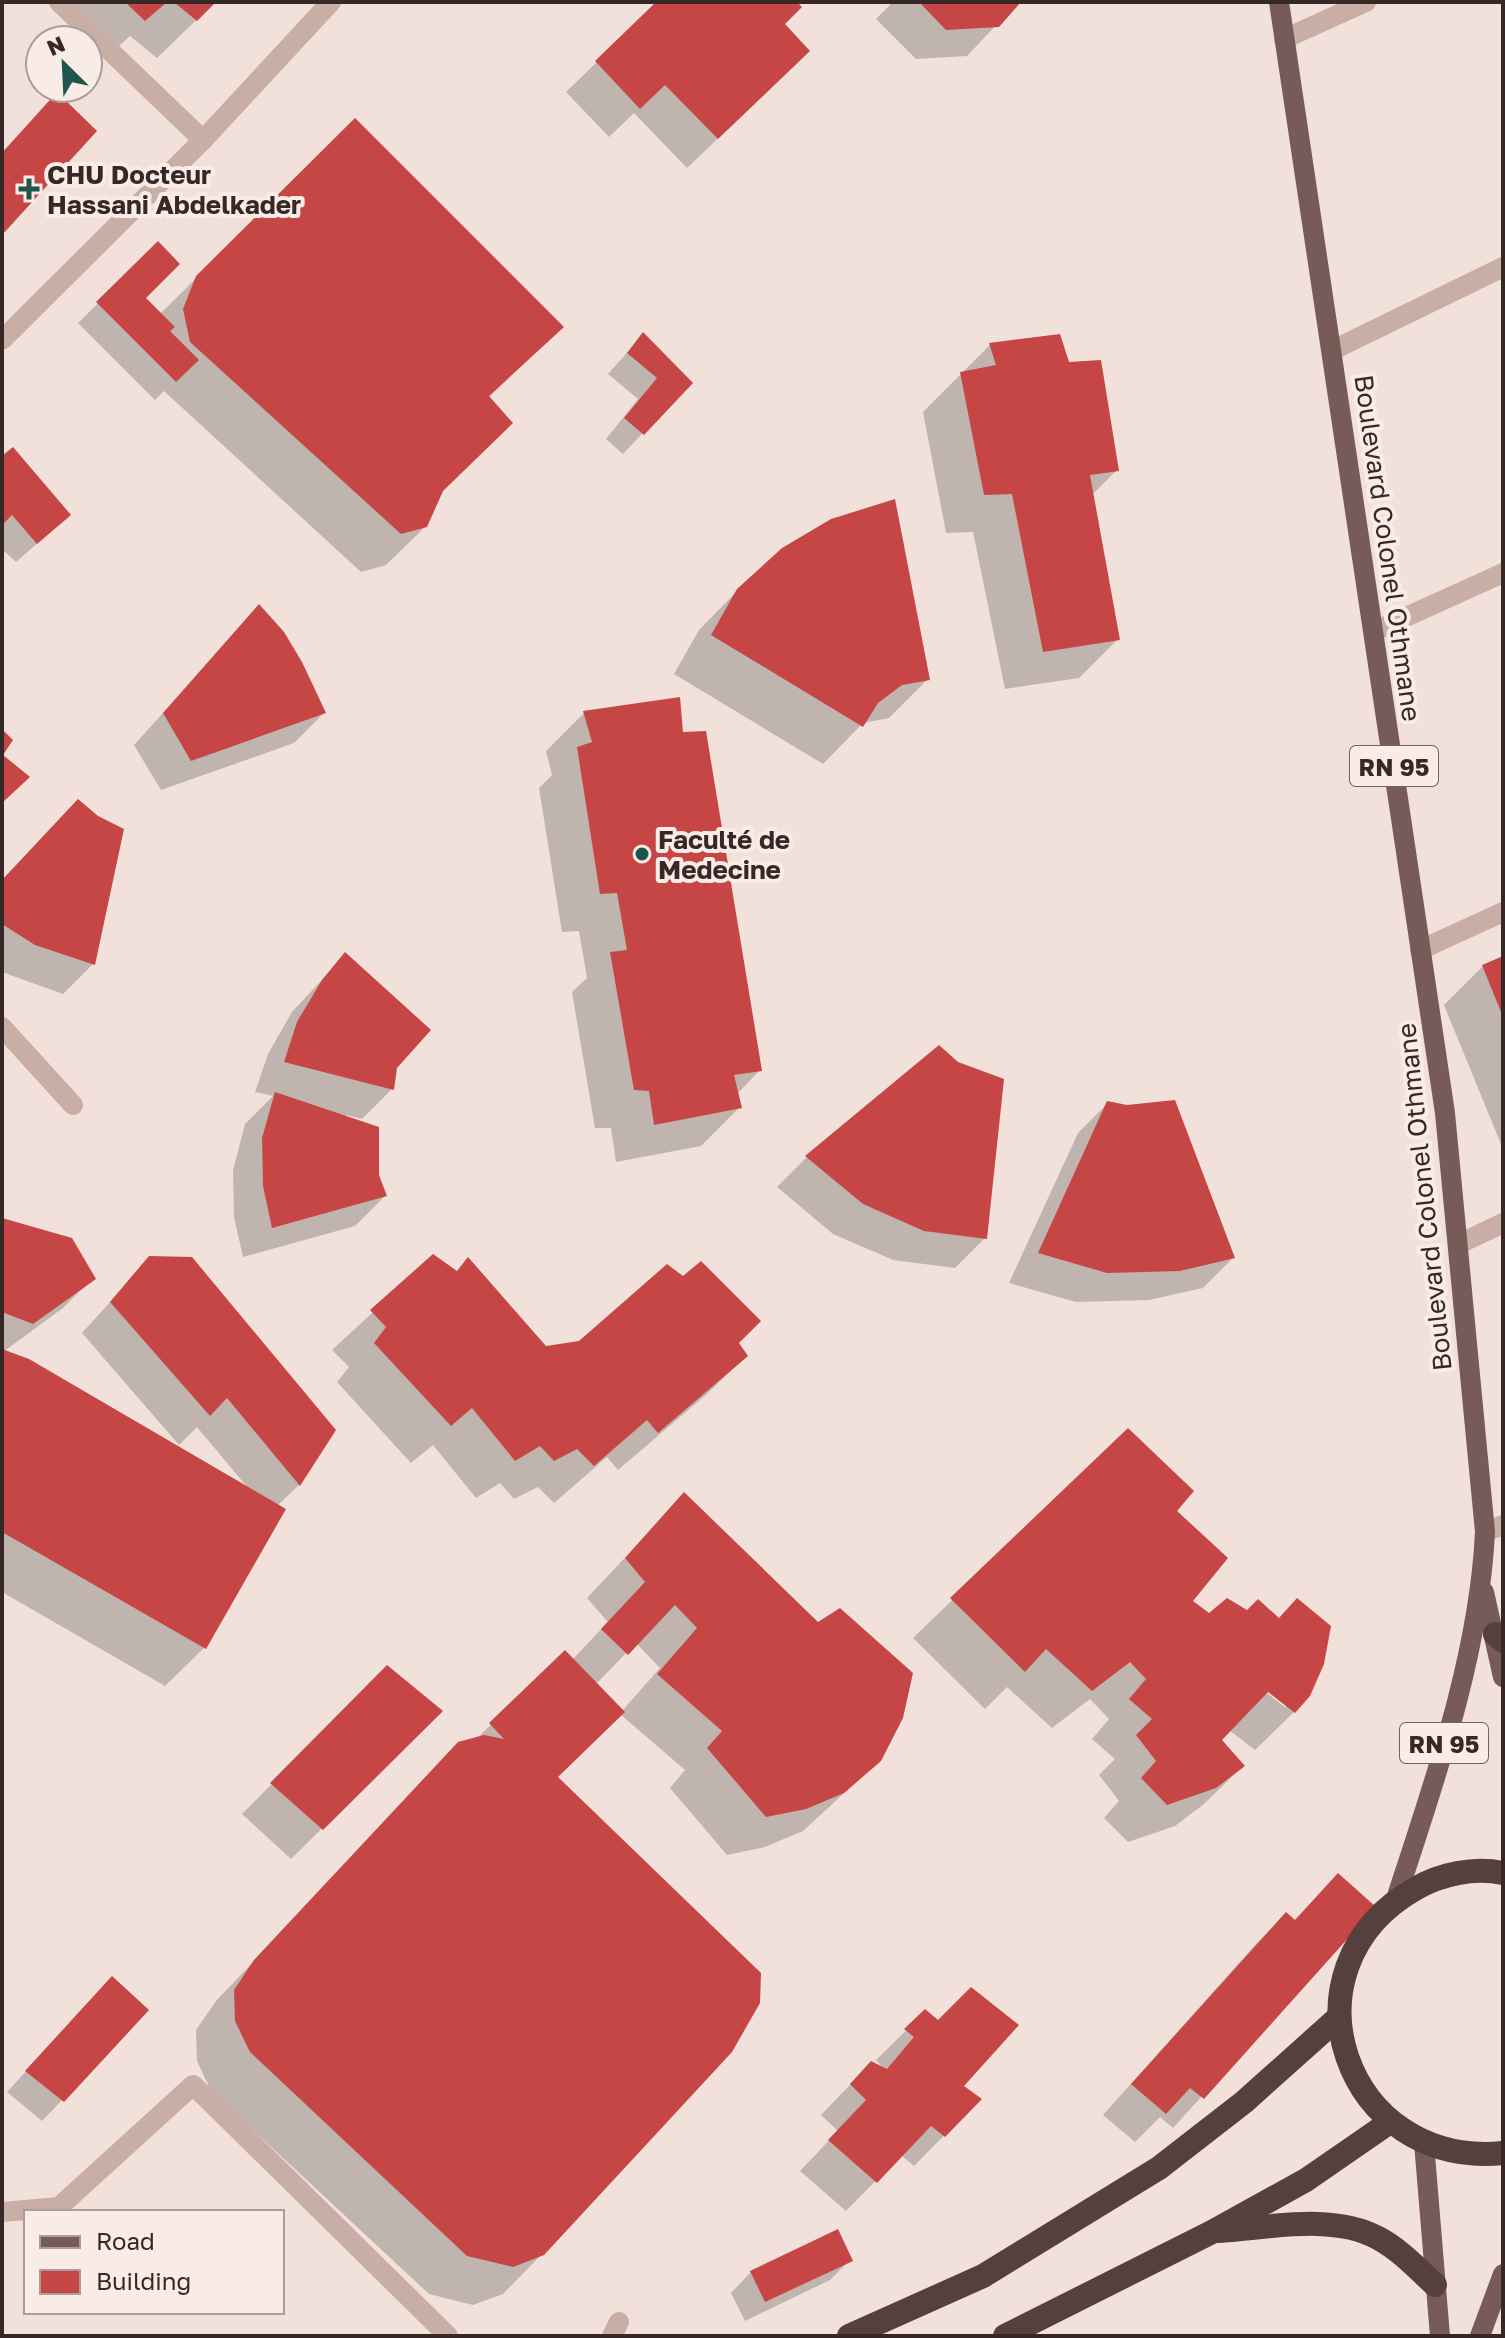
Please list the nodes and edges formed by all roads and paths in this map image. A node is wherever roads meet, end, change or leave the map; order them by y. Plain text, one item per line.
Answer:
1 (59, 2) edge
2 (331, 2) edge
3 (1279, 2) edge
4 (1366, 2) edge
5 (1284, 39) junction
6 (203, 140) junction
7 (1503, 267) edge
8 (2, 340) edge
9 (1333, 350) junction
10 (1503, 573) edge
11 (1375, 631) junction
12 (1503, 912) edge
13 (1420, 950) junction
14 (2, 1027) edge
15 (73, 1105) dead end
16 (1503, 1223) edge
17 (1459, 1244) junction
18 (1494, 1528) edge
19 (1483, 1584) junction
20 (1499, 1638) edge
21 (1503, 1677) edge
22 (1503, 1873) edge
23 (1396, 1899) junction
24 (1339, 2017) junction
25 (1390, 2122) junction
26 (1424, 2143) junction
27 (1503, 2153) edge
28 (24, 2210) edge
29 (25, 2210) edge
30 (2, 2212) edge
31 (1212, 2232) junction
32 (1503, 2274) edge
33 (1435, 2285) junction
34 (448, 2336) edge
35 (849, 2336) edge
36 (1005, 2336) edge
37 (1440, 2336) edge
38 (1480, 2336) edge

1 - 6 street
2 - 6 street
3 - 5 main road, Boulevard Colonel Othmane / RN 95
4 - 5 street
5 - 9 main road, Boulevard Colonel Othmane / RN 95
6 - 8 street
7 - 9 street
9 - 11 main road, Boulevard Colonel Othmane / RN 95
10 - 11 street
11 - 13 main road, Boulevard Colonel Othmane / RN 95
12 - 13 street
13 - 17 main road, Boulevard Colonel Othmane / RN 95
14 - 15 street
16 - 17 street
17 - 18 main road, Boulevard Colonel Othmane / RN 95
18 - 19 main road, RN 95
19 - 20 main road, RN 95
19 - 23 main road, RN 95
20 - 21 main road, RN 95
22 - 23 highway
23 - 24 highway
24 - 25 highway
24 - 35 highway
25 - 26 highway
25 - 31 highway
26 - 27 highway
26 - 33 main road
28 - 30 street
29 - 34 street
31 - 33 highway
31 - 36 highway
32 - 38 main road
33 - 37 main road

